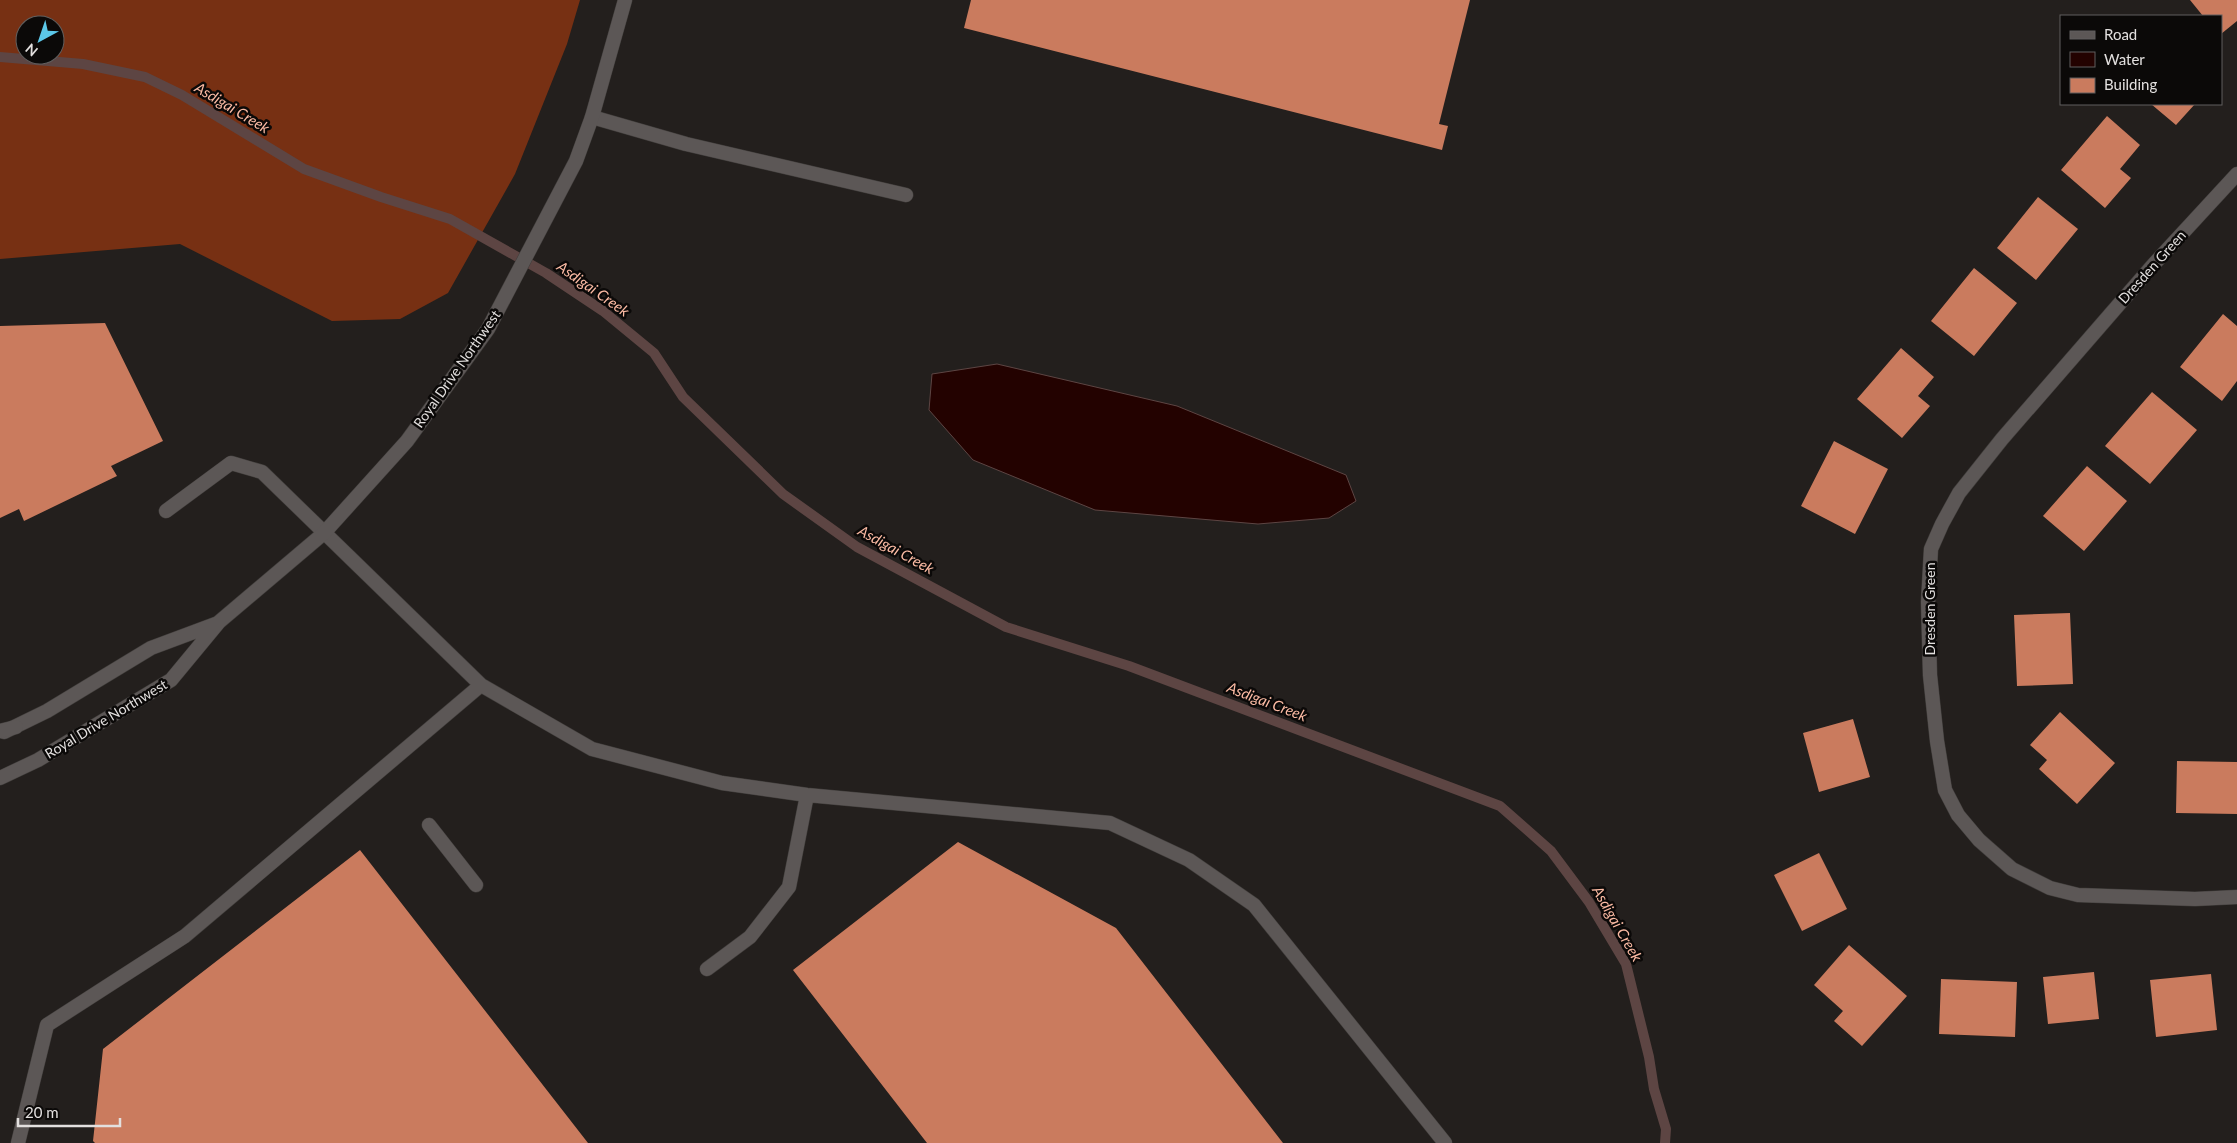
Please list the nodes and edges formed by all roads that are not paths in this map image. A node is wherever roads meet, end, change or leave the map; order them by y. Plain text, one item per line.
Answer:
1 (625, 0) edge
2 (592, 117) junction
3 (2237, 174) edge
4 (906, 196) dead end
5 (166, 511) dead end
6 (324, 533) junction
7 (219, 622) junction
8 (481, 685) junction
9 (0, 732) edge
10 (0, 778) edge
11 (807, 795) junction
12 (429, 825) dead end
13 (476, 885) dead end
14 (2237, 897) edge
15 (706, 969) dead end
16 (18, 1143) edge
17 (1445, 1143) edge

1 - 2 street, Royal Drive Northwest
2 - 4 street
2 - 6 street, Royal Drive Northwest
3 - 14 street, Dresden Green
5 - 6 street
6 - 7 street, Royal Drive Northwest
6 - 8 street
7 - 9 street, Royal Drive Northwest
7 - 10 street, Royal Drive Northwest
8 - 11 street
8 - 16 street
11 - 15 street
11 - 17 street
12 - 13 street

